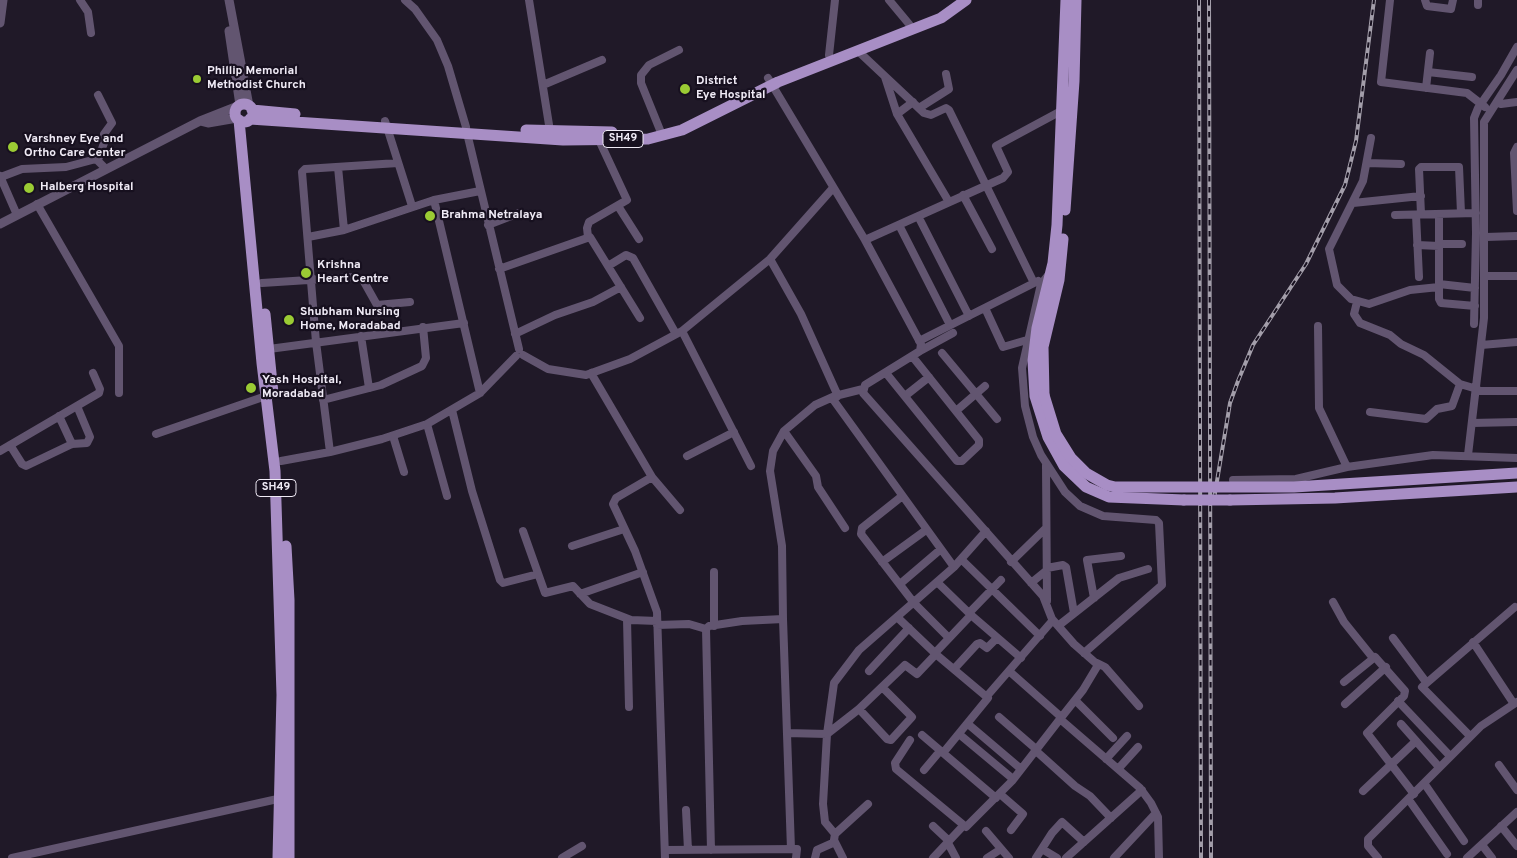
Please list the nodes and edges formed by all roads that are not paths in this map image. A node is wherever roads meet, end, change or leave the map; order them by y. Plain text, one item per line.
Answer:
1 (3, 0) edge
2 (80, 0) edge
3 (224, 0) edge
4 (229, 0) edge
5 (406, 0) edge
6 (529, 0) edge
7 (835, 0) edge
8 (889, 0) edge
9 (955, 0) edge
10 (966, 0) edge
11 (1066, 0) edge
12 (1076, 0) edge
13 (1390, 0) edge
14 (1425, 0) edge
15 (1453, 0) edge
16 (0, 23) edge
17 (909, 24) junction
18 (91, 33) dead end
19 (1517, 47) edge
20 (679, 50) dead end
21 (858, 51) junction
22 (1430, 54) dead end
23 (828, 55) junction
24 (602, 60) dead end
25 (1517, 70) edge
26 (1428, 72) junction
27 (946, 74) dead end
28 (885, 76) junction
29 (1472, 76) dead end
30 (770, 82) junction
31 (543, 85) junction
32 (1426, 88) junction
33 (98, 94) dead end
34 (1517, 102) edge
35 (1502, 104) dead end
36 (916, 105) junction
37 (1485, 107) junction
38 (1061, 111) junction
39 (244, 113) junction
40 (897, 114) junction
41 (386, 124) junction
42 (466, 130) junction
43 (660, 130) junction
44 (550, 131) junction
45 (1371, 138) dead end
46 (599, 140) junction
47 (1517, 147) edge
48 (98, 160) junction
49 (398, 163) junction
50 (1367, 164) junction
51 (1401, 164) dead end
52 (338, 167) junction
53 (106, 169) junction
54 (0, 177) edge
55 (1063, 180) junction
56 (986, 185) junction
57 (834, 188) junction
58 (480, 191) junction
59 (1516, 192) edge
60 (963, 195) junction
61 (1421, 196) junction
62 (434, 200) junction
63 (949, 202) junction
64 (1353, 203) junction
65 (37, 204) junction
66 (412, 206) junction
67 (618, 206) junction
68 (1517, 211) edge
69 (519, 213) dead end
70 (1461, 213) junction
71 (1476, 213) junction
72 (1439, 214) junction
73 (17, 215) junction
74 (1395, 215) dead end
75 (1418, 215) junction
76 (918, 216) junction
77 (0, 224) edge
78 (488, 224) junction
79 (899, 225) junction
80 (344, 230) junction
81 (1517, 236) edge
82 (308, 237) junction
83 (588, 237) junction
84 (639, 239) dead end
85 (865, 240) junction
86 (1482, 241) junction
87 (1462, 244) dead end
88 (1417, 245) junction
89 (1439, 245) junction
90 (992, 249) dead end
91 (770, 259) junction
92 (608, 266) junction
93 (499, 269) junction
94 (1049, 274) junction
95 (1485, 276) junction
96 (1517, 276) edge
97 (1419, 277) dead end
98 (311, 279) junction
99 (1034, 283) junction
100 (262, 284) junction
101 (1439, 286) junction
102 (621, 287) junction
103 (1475, 288) junction
104 (410, 302) dead end
105 (1357, 302) junction
106 (1475, 306) junction
107 (985, 308) junction
108 (969, 316) junction
109 (640, 318) dead end
110 (464, 323) junction
111 (1474, 324) dead end
112 (1318, 326) dead end
113 (423, 327) junction
114 (951, 330) junction
115 (679, 332) junction
116 (515, 334) junction
117 (361, 336) junction
118 (1027, 340) junction
119 (919, 341) junction
120 (316, 342) junction
121 (1517, 342) edge
122 (1481, 345) junction
123 (269, 349) junction
124 (920, 351) junction
125 (519, 353) junction
126 (942, 353) dead end
127 (912, 356) junction
128 (93, 372) dead end
129 (886, 373) junction
130 (591, 374) junction
131 (929, 377) junction
132 (1460, 384) junction
133 (985, 386) dead end
134 (369, 388) junction
135 (862, 389) junction
136 (1474, 389) junction
137 (1517, 391) edge
138 (119, 393) dead end
139 (480, 393) junction
140 (976, 394) junction
141 (266, 396) junction
142 (905, 396) junction
143 (1040, 396) junction
144 (835, 397) junction
145 (323, 400) junction
146 (77, 406) junction
147 (452, 410) junction
148 (956, 411) junction
149 (1370, 412) dead end
150 (59, 416) junction
151 (997, 419) dead end
152 (1517, 422) edge
153 (1472, 423) junction
154 (427, 424) junction
155 (734, 432) junction
156 (784, 432) junction
157 (156, 434) dead end
158 (393, 436) junction
159 (72, 444) junction
160 (10, 445) junction
161 (0, 451) edge
162 (330, 452) junction
163 (687, 456) dead end
164 (1468, 456) junction
165 (1517, 458) edge
166 (281, 461) junction
167 (1046, 462) junction
168 (751, 466) dead end
169 (1347, 467) junction
170 (404, 472) dead end
171 (1517, 473) edge
172 (652, 477) junction
173 (1234, 480) dead end
174 (1517, 487) edge
175 (447, 496) dead end
176 (901, 497) junction
177 (680, 510) dead end
178 (845, 528) dead end
179 (1046, 528) junction
180 (624, 529) junction
181 (926, 530) junction
182 (523, 531) dead end
183 (986, 531) junction
184 (572, 546) dead end
185 (941, 549) junction
186 (1122, 556) dead end
187 (961, 559) junction
188 (882, 562) junction
189 (1012, 562) junction
190 (954, 567) junction
191 (1047, 569) junction
192 (1148, 569) dead end
193 (643, 572) junction
194 (714, 572) dead end
195 (538, 574) junction
196 (1001, 580) dead end
197 (937, 582) junction
198 (1031, 583) junction
199 (900, 584) junction
200 (992, 590) junction
201 (580, 594) junction
202 (1094, 598) junction
203 (1333, 602) dead end
204 (914, 603) junction
205 (1047, 604) junction
206 (1515, 607) dead end
207 (1074, 613) junction
208 (970, 614) junction
209 (897, 617) junction
210 (627, 619) junction
211 (783, 619) junction
212 (657, 623) junction
213 (1056, 623) junction
214 (710, 627) junction
215 (909, 628) junction
216 (1040, 636) junction
217 (949, 638) junction
218 (997, 638) junction
219 (1393, 638) dead end
220 (1474, 642) junction
221 (1084, 653) junction
222 (936, 654) junction
223 (1020, 658) junction
224 (1373, 658) junction
225 (1097, 663) junction
226 (1386, 668) junction
227 (954, 669) junction
228 (869, 671) dead end
229 (1009, 671) junction
230 (1344, 682) dead end
231 (1426, 682) junction
232 (882, 687) junction
233 (987, 696) junction
234 (1075, 700) junction
235 (1398, 701) junction
236 (1515, 703) edge
237 (1345, 704) dead end
238 (1139, 706) dead end
239 (629, 707) dead end
240 (859, 709) junction
241 (999, 717) dead end
242 (1060, 717) junction
243 (968, 724) junction
244 (1401, 724) dead end
245 (788, 732) junction
246 (827, 734) junction
247 (959, 734) junction
248 (922, 735) dead end
249 (1127, 736) dead end
250 (1470, 736) junction
251 (1113, 738) dead end
252 (910, 740) dead end
253 (1416, 741) junction
254 (1138, 747) dead end
255 (1035, 750) junction
256 (941, 752) junction
257 (1450, 756) junction
258 (1106, 759) junction
259 (1391, 765) junction
260 (1499, 765) dead end
261 (1439, 767) junction
262 (1021, 769) junction
263 (1118, 769) junction
264 (924, 770) dead end
265 (1013, 779) junction
266 (1424, 783) junction
267 (1142, 790) junction
268 (1517, 790) edge
269 (1363, 791) dead end
270 (1414, 794) junction
271 (998, 796) junction
272 (284, 798) junction
273 (1408, 800) junction
274 (868, 804) dead end
275 (686, 810) dead end
276 (1156, 813) junction
277 (1517, 813) edge
278 (1111, 818) junction
279 (932, 826) dead end
280 (963, 826) junction
281 (1501, 826) junction
282 (1011, 830) dead end
283 (986, 831) dead end
284 (835, 838) junction
285 (1464, 840) dead end
286 (949, 842) junction
287 (1084, 842) junction
288 (1482, 845) junction
289 (582, 846) dead end
290 (1517, 846) edge
291 (791, 849) junction
292 (1001, 849) junction
293 (1042, 849) junction
294 (688, 850) junction
295 (711, 850) junction
296 (665, 854) edge
297 (1447, 854) dead end
298 (12, 858) edge
299 (278, 858) edge
300 (289, 858) edge
301 (562, 858) edge
302 (796, 858) edge
303 (815, 858) edge
304 (843, 858) edge
305 (933, 858) edge
306 (956, 858) edge
307 (987, 858) edge
308 (1009, 858) edge
309 (1036, 858) edge
310 (1057, 858) edge
311 (1066, 858) edge
312 (1114, 858) edge
313 (1159, 858) edge
314 (1378, 858) edge
315 (1467, 858) edge
316 (1492, 858) edge

1 - 16 street
2 - 18 street
3 - 39 street
4 - 39 street
5 - 42 street
6 - 31 street
7 - 23 street
8 - 17 street
9 - 17 main road, SH49
10 - 21 main road, SH49
11 - 38 main road
12 - 55 main road
13 - 32 street
14 - 15 street
17 - 23 main road, SH49
19 - 37 street
20 - 43 street
21 - 28 street
21 - 30 main road, SH49
22 - 26 street
23 - 30 main road, SH49
24 - 31 street
25 - 37 street
26 - 29 street
26 - 32 street
27 - 36 street
28 - 36 street
28 - 40 street
30 - 43 main road, SH49
30 - 46 main road, SH49
30 - 57 street
31 - 44 street
32 - 37 street
33 - 48 street
34 - 35 street
36 - 40 street
36 - 56 street
37 - 71 street
37 - 86 street
38 - 55 main road
38 - 56 street
39 - 41 main road, SH49
39 - 53 street
39 - 100 main road, SH49
39 - 141 main road, SH49
40 - 63 street
41 - 42 main road, SH49
41 - 49 street
42 - 44 main road, SH49
42 - 46 main road, SH49
42 - 58 street
43 - 44 main road, SH49
45 - 50 street
46 - 67 street
47 - 59 street
48 - 53 street
48 - 54 street
49 - 52 street
49 - 66 street
50 - 51 street
50 - 64 street
52 - 80 street
52 - 82 street
53 - 65 street
54 - 73 street
55 - 94 main road
55 - 143 main road
56 - 60 street
56 - 99 street
57 - 85 street
57 - 91 street
58 - 62 street
58 - 78 street
59 - 68 street
60 - 63 street
60 - 90 street
61 - 64 street
61 - 70 street
61 - 75 street
62 - 66 street
62 - 110 street
63 - 76 street
64 - 105 street
65 - 73 street
65 - 138 street
66 - 80 street
67 - 83 street
67 - 84 street
69 - 78 street
70 - 71 street
70 - 72 street
71 - 86 street
72 - 75 street
72 - 89 street
73 - 77 street
74 - 75 street
75 - 88 street
76 - 79 street
76 - 108 street
78 - 93 street
79 - 85 street
79 - 114 street
80 - 82 street
81 - 86 street
82 - 98 street
83 - 92 street
83 - 93 street
85 - 119 street
86 - 95 street
86 - 103 street
87 - 89 street
88 - 89 street
88 - 97 street
89 - 101 street
91 - 115 street
91 - 144 street
92 - 102 street
92 - 115 street
93 - 116 street
94 - 99 street
94 - 118 street
94 - 143 main road
95 - 96 street
95 - 122 street
98 - 100 street
98 - 104 street
98 - 120 street
99 - 107 street
100 - 123 main road, SH49
101 - 103 street
101 - 105 street
101 - 106 street
102 - 109 street
102 - 116 street
103 - 106 street
105 - 132 street
106 - 111 street
107 - 108 street
107 - 118 street
108 - 114 street
110 - 113 street
110 - 139 street
112 - 169 street
113 - 117 street
113 - 134 street
114 - 119 street
114 - 124 street
115 - 130 street
115 - 155 street
116 - 125 street
117 - 120 street
117 - 134 street
118 - 167 street
119 - 124 street
120 - 123 street
120 - 145 street
121 - 122 street
122 - 136 street
123 - 166 main road, SH49
124 - 127 street
125 - 130 street
125 - 139 street
126 - 140 street
127 - 129 street
127 - 131 street
128 - 146 street
129 - 135 street
129 - 142 street
130 - 172 street
131 - 142 street
131 - 148 street
132 - 136 street
132 - 149 street
133 - 140 street
134 - 145 street
135 - 144 street
135 - 183 street
136 - 137 street
136 - 153 street
139 - 147 street
140 - 148 street
140 - 151 street
141 - 157 street
141 - 272 main road, SH49
142 - 148 street
143 - 171 main road, bridge
143 - 174 main road, bridge
144 - 156 street
144 - 176 street
145 - 162 street
146 - 150 street
146 - 159 street
147 - 154 street
147 - 195 street
150 - 159 street
150 - 160 street
152 - 153 street
153 - 164 street
154 - 158 street
154 - 175 street
155 - 163 street
155 - 168 street
156 - 178 street
156 - 211 street
158 - 162 street
158 - 170 street
159 - 160 street
160 - 161 street
162 - 166 street
164 - 165 street
164 - 169 street
166 - 272 main road, SH49
167 - 179 street
167 - 221 street
169 - 173 street
172 - 177 street
172 - 180 street
176 - 181 street
176 - 188 street
179 - 189 street
179 - 191 street
180 - 184 street
180 - 193 street
181 - 185 street
181 - 188 street
182 - 195 street
183 - 187 street
183 - 189 street
185 - 190 street
185 - 199 street
186 - 202 street
187 - 190 street
187 - 200 street
188 - 199 street
189 - 198 street
190 - 197 street
191 - 198 street
191 - 205 street
191 - 207 street
192 - 202 street
193 - 201 street
193 - 212 street
194 - 214 street
195 - 201 street
196 - 200 street
197 - 204 street
197 - 208 street
198 - 205 street
199 - 204 street
200 - 208 street
200 - 216 street
201 - 210 street
202 - 207 street
203 - 224 street
204 - 209 street
204 - 217 street
205 - 213 street
206 - 220 street
207 - 213 street
208 - 217 street
208 - 218 street
209 - 215 street
209 - 246 street
210 - 212 street
210 - 239 street
211 - 214 street
211 - 245 street
212 - 214 street
212 - 296 street
213 - 216 street
213 - 221 street
214 - 295 street
215 - 222 street
215 - 228 street
216 - 223 street
217 - 222 street
218 - 223 street
218 - 227 street
219 - 231 street
220 - 231 street
220 - 236 street
221 - 225 street
222 - 227 street
222 - 232 street
223 - 229 street
224 - 226 street
224 - 230 street
225 - 234 street
225 - 238 street
226 - 235 street
226 - 237 street
227 - 233 street
229 - 233 street
229 - 242 street
231 - 250 street
232 - 240 street
232 - 240 street
233 - 243 street
234 - 242 street
234 - 251 street
235 - 257 street
235 - 259 street
236 - 250 street
240 - 246 street
241 - 255 street
242 - 255 street
242 - 258 street
243 - 247 street
243 - 262 street
244 - 253 street
245 - 246 street
245 - 291 street
246 - 284 street
247 - 256 street
247 - 265 street
248 - 256 street
249 - 258 street
250 - 257 street
252 - 280 street
253 - 259 street
253 - 261 street
254 - 263 street
255 - 262 street
255 - 278 street
256 - 264 street
256 - 271 street
257 - 261 street
258 - 263 street
259 - 269 street
259 - 270 street
260 - 268 street
261 - 266 street
262 - 265 street
263 - 267 street
265 - 271 street
266 - 270 street
266 - 285 street
267 - 276 street
267 - 278 street
270 - 273 street
271 - 280 street
271 - 282 street
272 - 298 street
272 - 299 main road, SH49
272 - 300 main road, SH49
273 - 297 street
273 - 314 street
274 - 284 street
275 - 294 street
276 - 312 street
276 - 313 street
277 - 281 street
278 - 287 street
279 - 286 street
280 - 286 street
281 - 288 street
281 - 290 street
283 - 292 street
284 - 303 street
284 - 304 street
286 - 305 street
286 - 306 street
287 - 293 street
287 - 311 street
288 - 315 street
288 - 316 street
289 - 301 street
291 - 295 street
291 - 302 street
292 - 307 street
292 - 308 street
293 - 309 street
293 - 310 street
294 - 295 street
294 - 296 street

